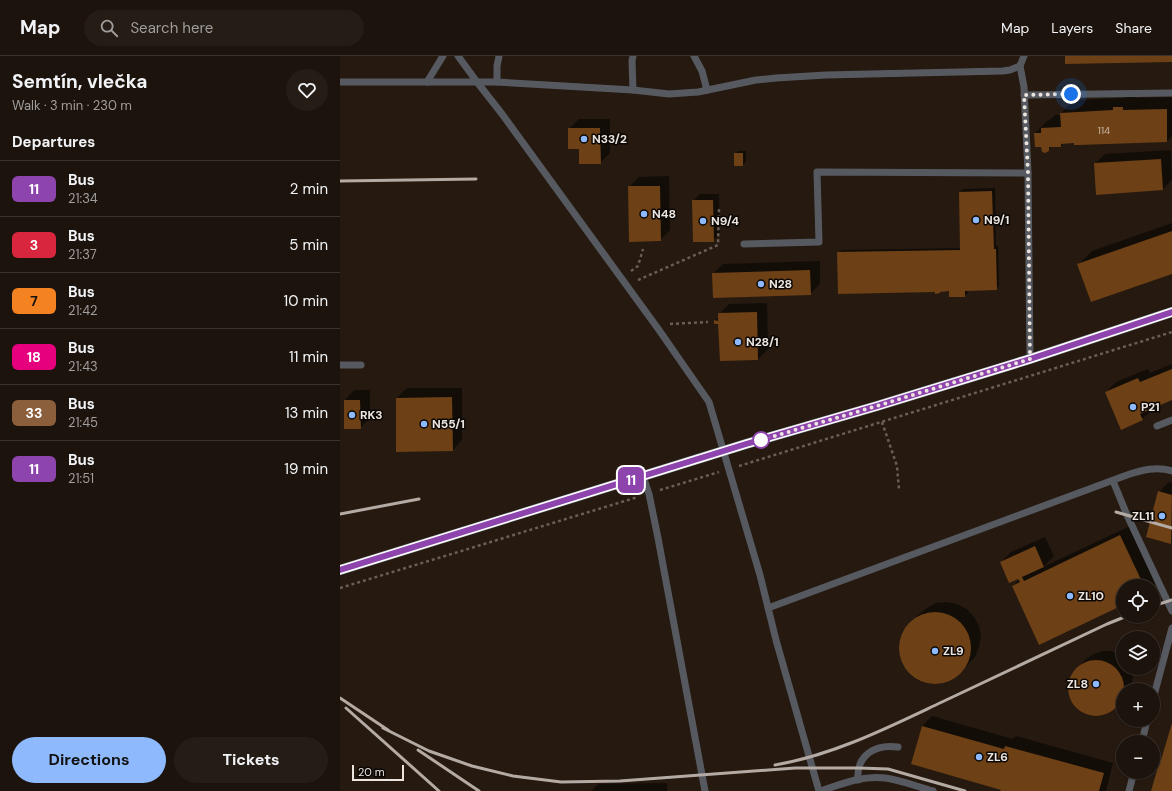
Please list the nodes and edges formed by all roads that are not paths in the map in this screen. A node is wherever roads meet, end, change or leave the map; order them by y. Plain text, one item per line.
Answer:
1 (443, 56) edge
2 (458, 56) edge
3 (499, 56) edge
4 (633, 56) edge
5 (694, 56) edge
6 (1024, 56) edge
7 (1020, 66) junction
8 (340, 82) edge
9 (427, 82) junction
10 (476, 82) junction
11 (497, 82) junction
12 (633, 90) junction
13 (707, 90) junction
14 (1172, 93) edge
15 (1024, 95) junction
16 (1028, 173) junction
17 (744, 244) dead end
18 (1172, 312) edge
19 (1030, 359) junction
20 (340, 365) edge
21 (361, 365) dead end
22 (1172, 420) edge
23 (1157, 426) dead end
24 (1172, 471) edge
25 (643, 476) junction
26 (1113, 481) junction
27 (340, 570) edge
28 (768, 608) junction
29 (1172, 611) edge
30 (1172, 628) edge
31 (1157, 683) edge
32 (898, 747) dead end
33 (1132, 779) edge
34 (858, 780) junction
35 (705, 791) edge
36 (820, 791) edge
37 (933, 791) edge
38 (1129, 791) edge

1 - 9 lane
2 - 10 lane
3 - 11 lane
4 - 12 lane
5 - 13 lane
6 - 7 lane
7 - 13 lane
7 - 15 lane
8 - 9 lane
9 - 10 lane
10 - 11 lane
10 - 28 lane
11 - 12 lane
12 - 13 lane
14 - 15 lane
15 - 16 lane
16 - 17 lane
16 - 19 lane
18 - 19 main road
19 - 25 main road
20 - 21 lane
22 - 23 lane
24 - 26 lane
25 - 27 main road
25 - 35 lane
26 - 28 lane
26 - 29 lane
28 - 36 lane
30 - 31 lane
32 - 34 lane
33 - 38 lane
34 - 36 lane
34 - 37 lane

